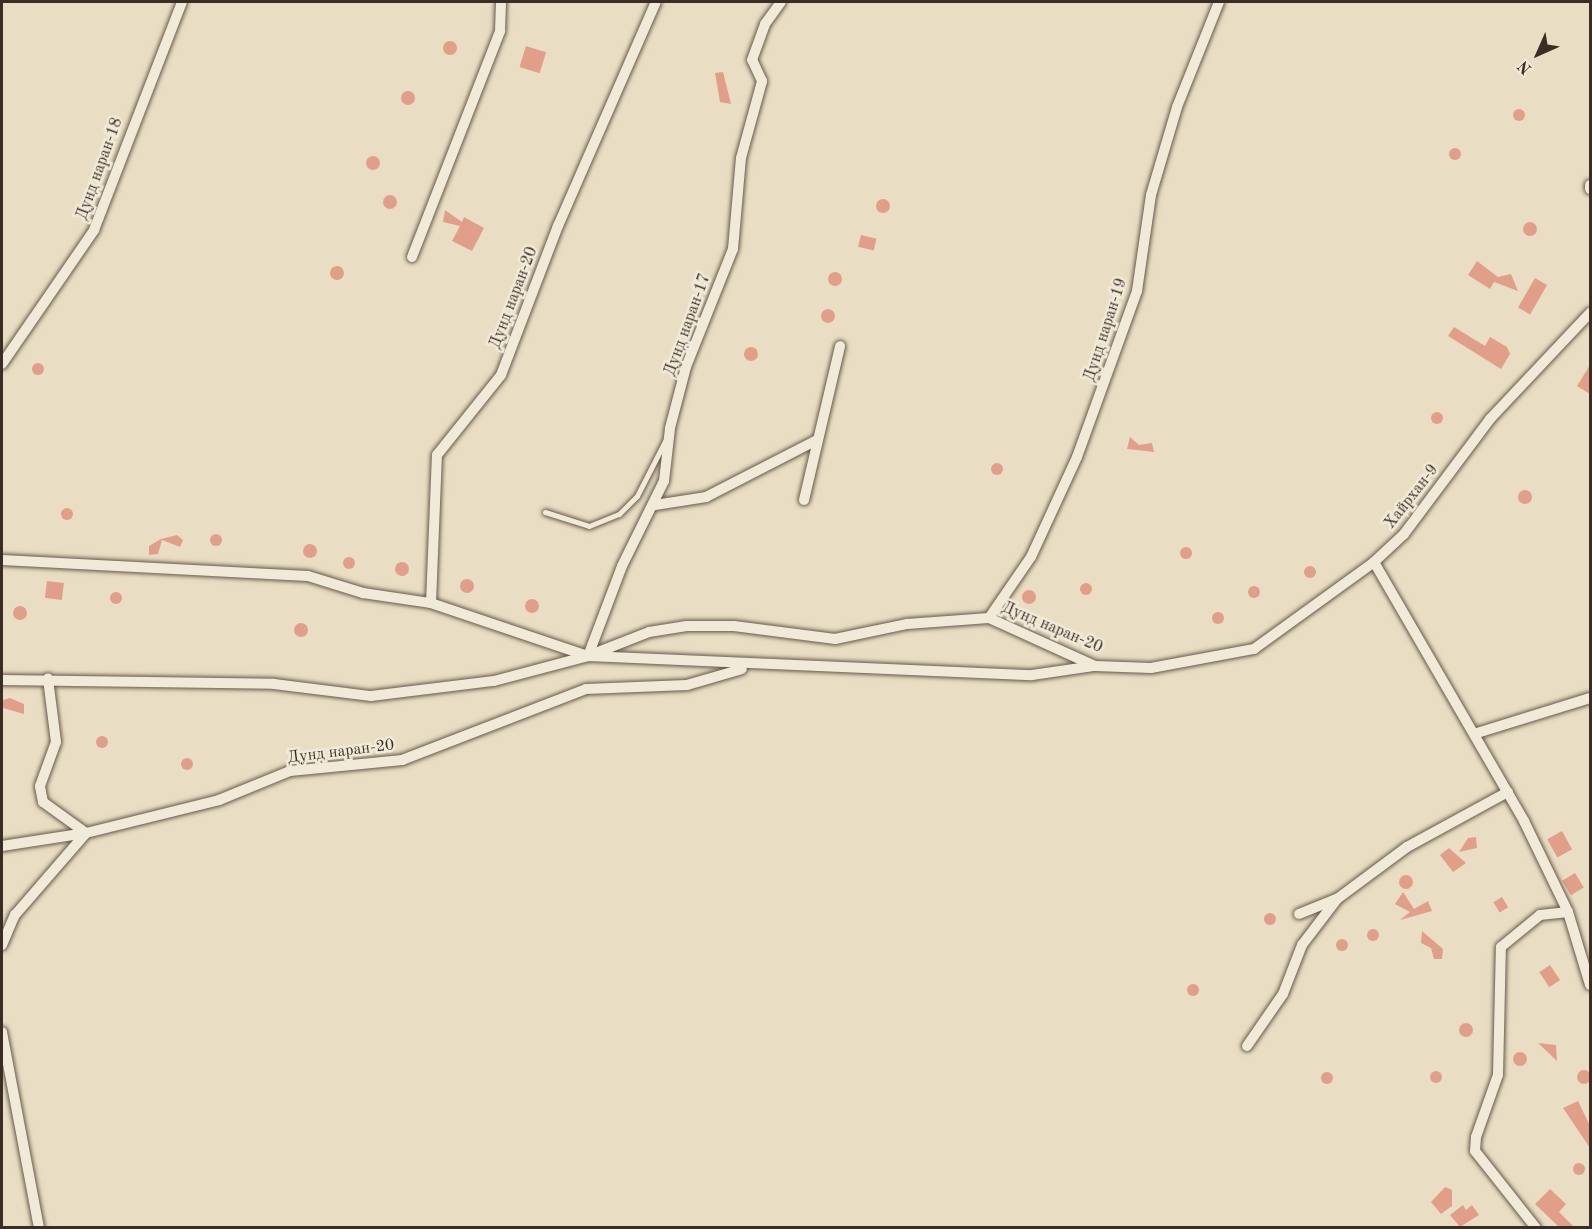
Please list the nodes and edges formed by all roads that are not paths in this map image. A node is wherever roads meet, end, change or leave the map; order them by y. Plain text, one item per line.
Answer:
1 (183, 2) edge
2 (501, 2) edge
3 (656, 2) edge
4 (781, 2) edge
5 (1219, 2) edge
6 (412, 257) dead end
7 (1590, 313) edge
8 (840, 346) dead end
9 (2, 364) edge
10 (670, 428) junction
11 (817, 440) junction
12 (804, 500) dead end
13 (655, 505) junction
14 (545, 512) dead end
15 (2, 560) edge
16 (1374, 562) junction
17 (431, 603) junction
18 (989, 618) junction
19 (588, 656) junction
20 (1095, 666) junction
21 (751, 667) junction
22 (1151, 668) joint
23 (2, 680) edge
24 (48, 680) junction
25 (1590, 698) edge
26 (1477, 733) junction
27 (1508, 792) junction
28 (86, 833) junction
29 (2, 846) edge
30 (1337, 899) junction
31 (1568, 912) junction
32 (1299, 914) dead end
33 (2, 945) edge
34 (1590, 985) edge
35 (2, 1032) edge
36 (1247, 1046) dead end
37 (39, 1227) edge
38 (1536, 1227) edge

1 - 9 street, Дунд наран-18
2 - 6 street
3 - 17 street, Дунд наран-20
4 - 10 street, Дунд наран-17
5 - 18 street, Дунд наран-19
7 - 16 street, Хайрхан-9
8 - 11 street
10 - 13 street, Дунд наран-17
10 - 14 lane
11 - 12 street
11 - 13 street
13 - 19 street, Дунд наран-17
15 - 17 street
16 - 22 street, Хайрхан-9
16 - 26 street
17 - 19 street
18 - 19 street, Дунд наран-20
18 - 20 street, Дунд наран-20
19 - 21 street
19 - 24 street, Дунд наран-20
20 - 21 street
20 - 22 street, Дунд наран-20
21 - 28 street, Дунд наран-20
23 - 24 street, Дунд наран-20
24 - 28 street
25 - 26 street
26 - 27 street
27 - 30 street
27 - 31 street
28 - 29 street, Дунд наран-20
28 - 33 street
30 - 32 street
30 - 36 street
31 - 34 street
31 - 38 street
35 - 37 street

